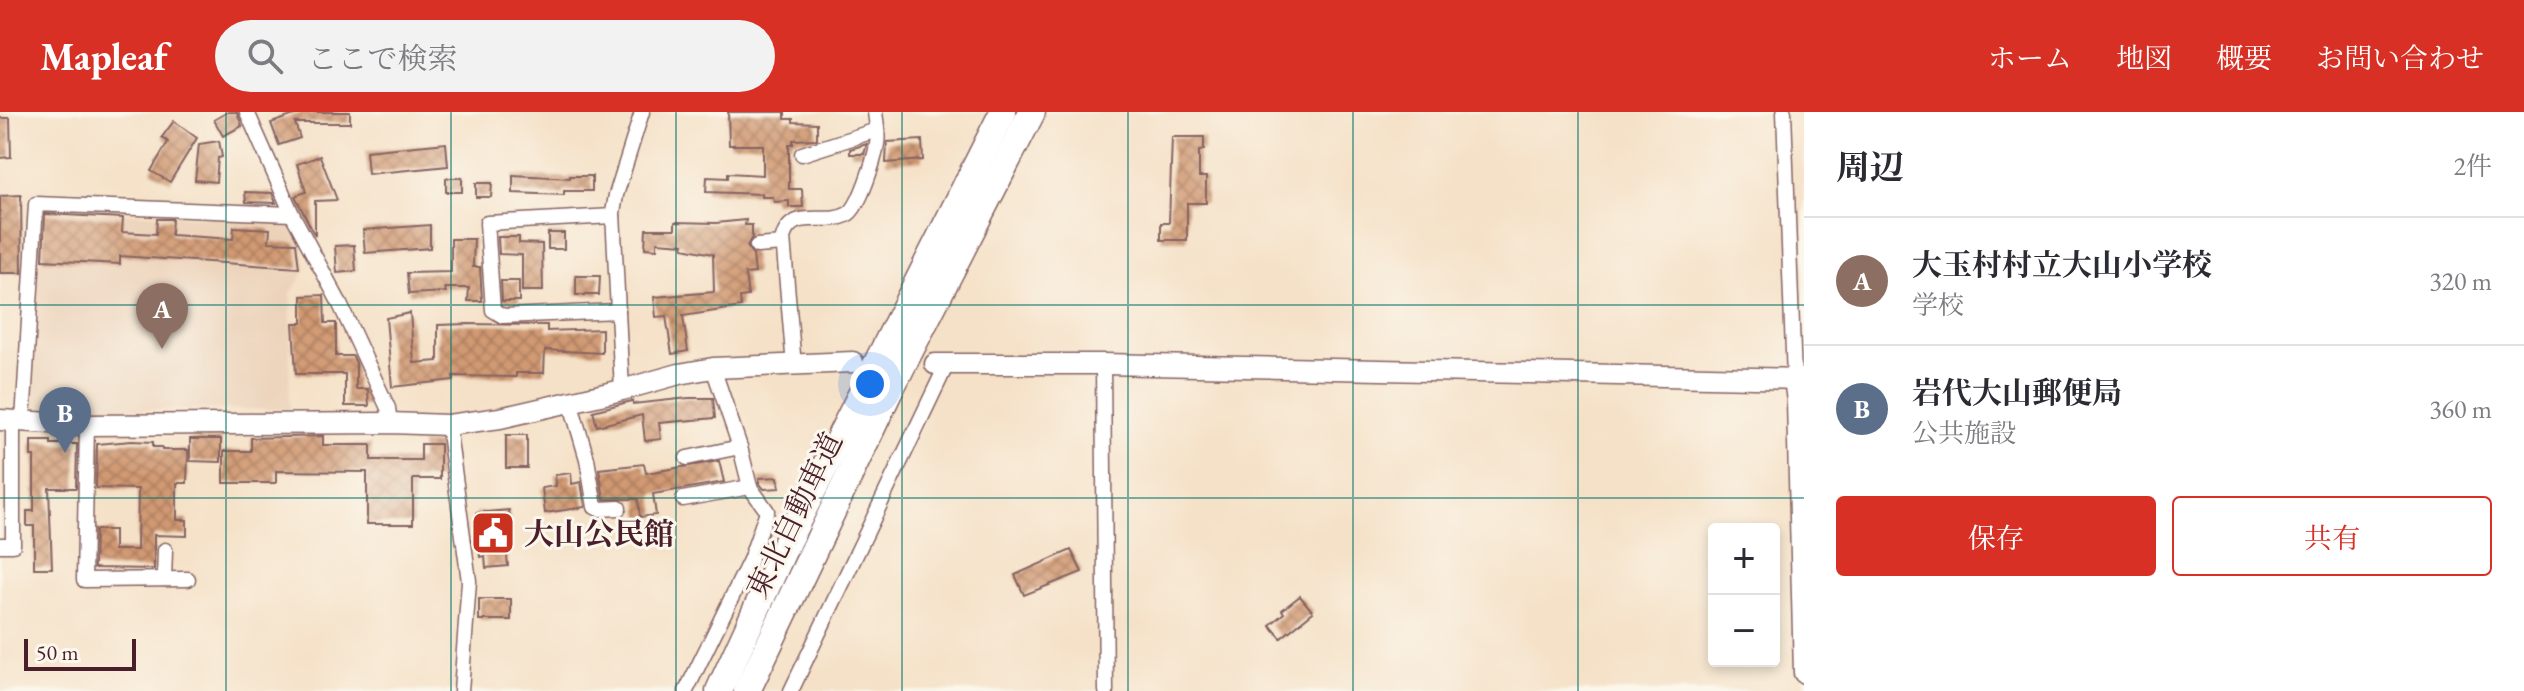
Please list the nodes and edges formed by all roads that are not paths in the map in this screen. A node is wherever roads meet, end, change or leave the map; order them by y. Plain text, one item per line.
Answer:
1 (247, 112) edge
2 (642, 112) edge
3 (875, 112) edge
4 (1003, 112) edge
5 (1032, 112) edge
6 (1784, 112) edge
7 (877, 130) junction
8 (802, 154) dead end
9 (292, 214) junction
10 (613, 216) junction
11 (783, 244) junction
12 (757, 246) dead end
13 (618, 311) junction
14 (853, 362) dead end
15 (941, 364) joint
16 (1103, 364) junction
17 (794, 366) junction
18 (713, 368) junction
19 (1799, 379) edge
20 (622, 390) junction
21 (570, 401) junction
22 (12, 421) edge
23 (390, 423) junction
24 (87, 425) junction
25 (448, 425) junction
26 (740, 447) junction
27 (687, 458) dead end
28 (750, 487) junction
29 (683, 499) dead end
30 (619, 508) dead end
31 (0, 545) edge
32 (165, 550) dead end
33 (164, 579) junction
34 (188, 579) dead end
35 (1804, 673) edge
36 (461, 691) edge
37 (686, 691) edge
38 (719, 691) edge
39 (747, 691) edge
40 (791, 691) edge
41 (1106, 691) edge

1 - 9 street
2 - 10 street
3 - 7 street
4 - 38 highway, 東北自動車道
5 - 39 highway, 東北自動車道
6 - 19 street
7 - 8 street
7 - 11 street
9 - 22 street
9 - 23 street
10 - 13 street
10 - 13 street
11 - 12 street
11 - 17 street
13 - 20 street
14 - 17 street
15 - 16 street
15 - 40 street
16 - 19 street
16 - 41 street
17 - 18 street
18 - 20 street
18 - 26 street
19 - 35 street
20 - 21 street
21 - 25 street
21 - 30 street
22 - 24 street
22 - 31 street
23 - 24 street
23 - 25 street
24 - 33 street
25 - 36 street
26 - 27 street
26 - 28 street
28 - 29 street
28 - 37 street
32 - 33 street
33 - 34 street

